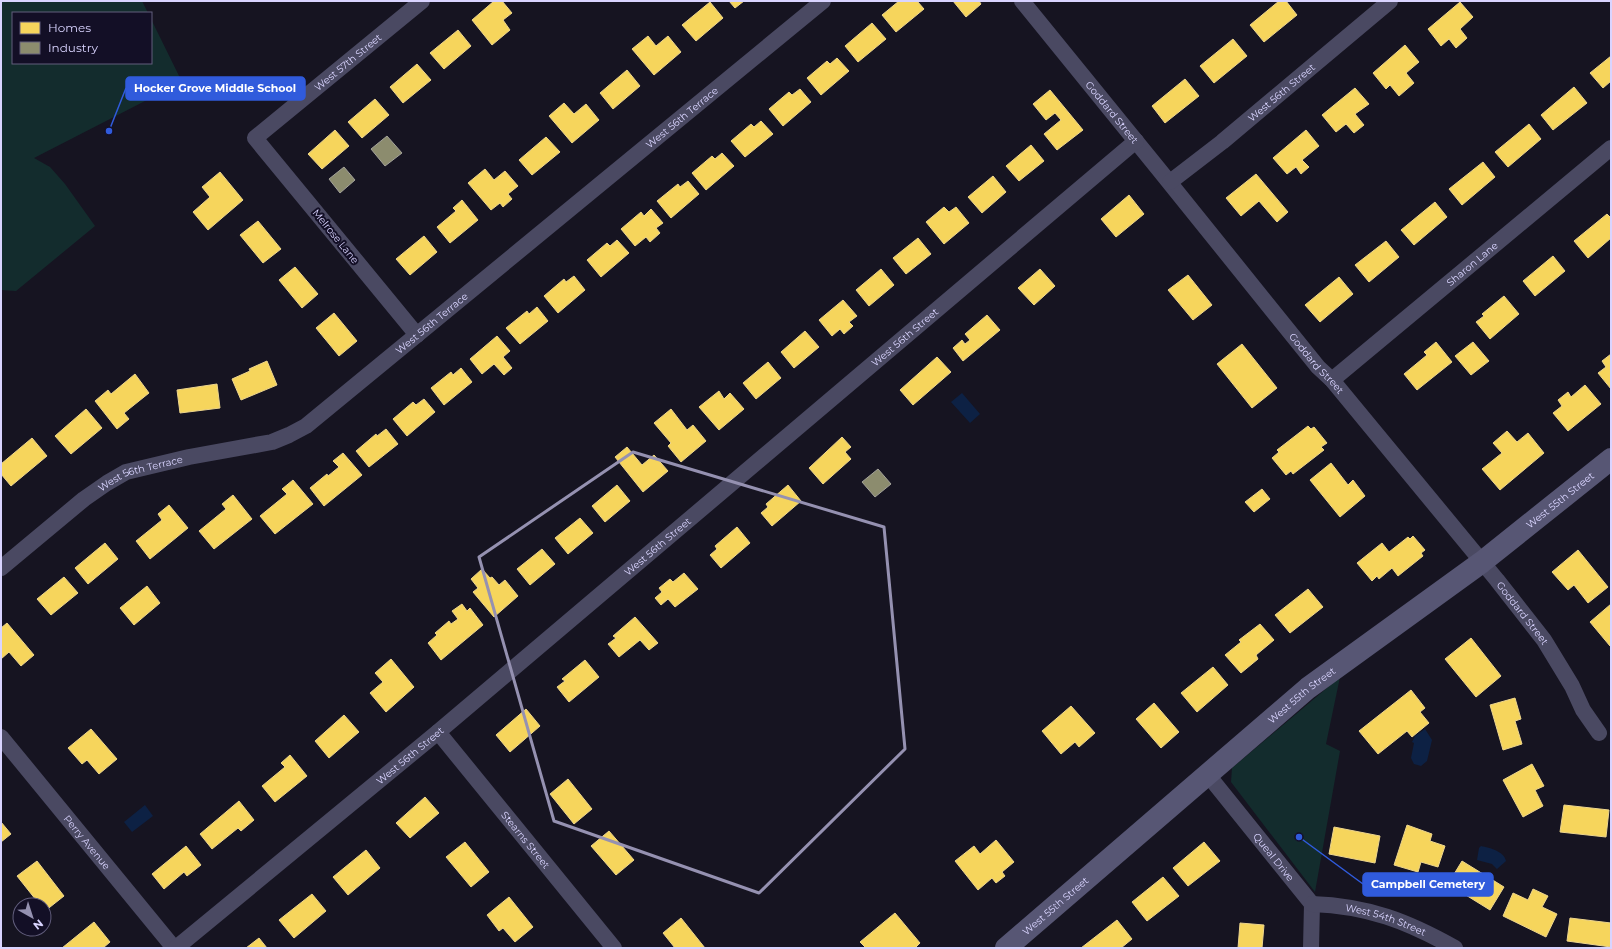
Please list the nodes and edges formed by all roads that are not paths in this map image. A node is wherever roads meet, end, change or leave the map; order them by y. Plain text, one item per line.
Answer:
1 (422, 1) edge
2 (822, 1) edge
3 (1022, 1) edge
4 (1390, 1) edge
5 (255, 138) joint
6 (1136, 141) junction
7 (1611, 148) edge
8 (1170, 182) junction
9 (417, 335) junction
10 (1332, 380) junction
11 (1611, 459) edge
12 (1482, 562) junction
13 (1, 568) edge
14 (438, 732) junction
15 (1599, 733) dead end
16 (1, 737) edge
17 (1208, 775) junction
18 (1312, 904) junction
19 (175, 948) edge
20 (614, 948) edge
21 (1006, 948) edge
22 (1311, 948) edge
23 (1455, 948) edge

1 - 5 street, West 57th Street
2 - 9 street, West 56th Terrace
3 - 6 street, Goddard Street
4 - 8 street, West 56th Street
5 - 9 street, Melrose Lane
6 - 8 street, Goddard Street
6 - 14 street, West 56th Street
7 - 10 street, Sharon Lane
8 - 10 street, Goddard Street
9 - 13 street, West 56th Terrace
10 - 12 street, Goddard Street
11 - 12 street, West 55th Street
12 - 15 street, Goddard Street
12 - 17 street, West 55th Street
14 - 19 street, West 56th Street
14 - 20 street, Stearns Street
16 - 19 street, Perry Avenue
17 - 18 street, Queal Drive
17 - 21 street, West 55th Street
18 - 22 street
18 - 23 street, West 54th Street

